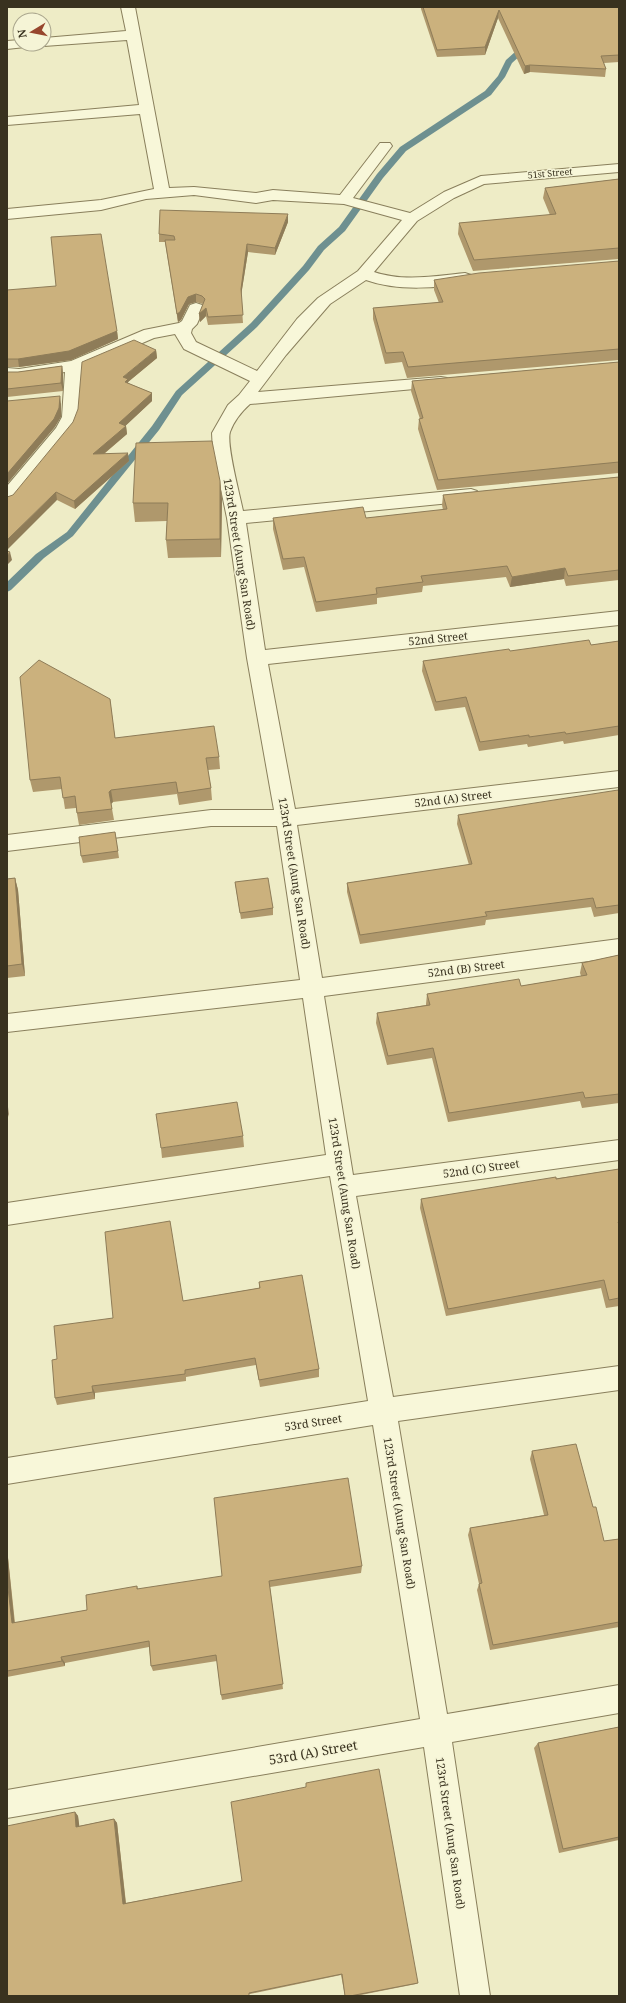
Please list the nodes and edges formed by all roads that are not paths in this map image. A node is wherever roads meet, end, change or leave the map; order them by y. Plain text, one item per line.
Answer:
1 (128, 7) edge
2 (133, 35) junction
3 (52, 41) edge
4 (146, 109) junction
5 (7, 121) edge
6 (385, 146) dead end
7 (619, 168) edge
8 (162, 193) junction
9 (350, 201) junction
10 (7, 214) edge
11 (412, 218) junction
12 (364, 274) junction
13 (477, 277) edge
14 (196, 308) dead end
15 (184, 327) junction
16 (74, 366) junction
17 (7, 374) edge
18 (254, 377) junction
19 (460, 380) edge
20 (245, 399) junction
21 (486, 493) edge
22 (7, 498) edge
23 (236, 518) junction
24 (619, 618) edge
25 (257, 658) junction
26 (619, 779) edge
27 (286, 818) junction
28 (7, 843) edge
29 (619, 948) edge
30 (313, 988) junction
31 (7, 1023) edge
32 (619, 1150) edge
33 (341, 1175) junction
34 (7, 1214) edge
35 (619, 1378) edge
36 (383, 1410) junction
37 (7, 1471) edge
38 (619, 1699) edge
39 (436, 1731) junction
40 (7, 1804) edge
41 (475, 1996) edge

1 - 2 street
2 - 3 street
2 - 4 street
4 - 5 street
4 - 8 street
6 - 9 street
7 - 11 street, 51st Street
8 - 9 street
8 - 10 street
9 - 11 street
11 - 12 street, 51st Street
12 - 13 street
12 - 18 street, 123rd Street (Aung San Road)
14 - 15 street
15 - 16 street
15 - 18 street
16 - 17 street
16 - 22 street
18 - 20 street, 123rd Street (Aung San Road)
19 - 20 street
20 - 23 street, 123rd Street (Aung San Road)
21 - 23 street
23 - 25 street, 123rd Street (Aung San Road)
24 - 25 street, 52nd Street
25 - 27 street, 123rd Street (Aung San Road)
26 - 27 street, 52nd (A) Street
27 - 28 street, 52nd (A) Street
27 - 30 street, 123rd Street (Aung San Road)
29 - 30 street, 52nd (B) Street
30 - 31 street, 52nd (B) Street
30 - 33 street, 123rd Street (Aung San Road)
32 - 33 street, 52nd (C) Street
33 - 34 street, 52nd (C) Street
33 - 36 street, 123rd Street (Aung San Road)
35 - 36 street, 53rd Street
36 - 37 street, 53rd Street
36 - 39 street, 123rd Street (Aung San Road)
38 - 39 street, 53rd (A) Street
39 - 40 street, 53rd (A) Street
39 - 41 street, 123rd Street (Aung San Road)

